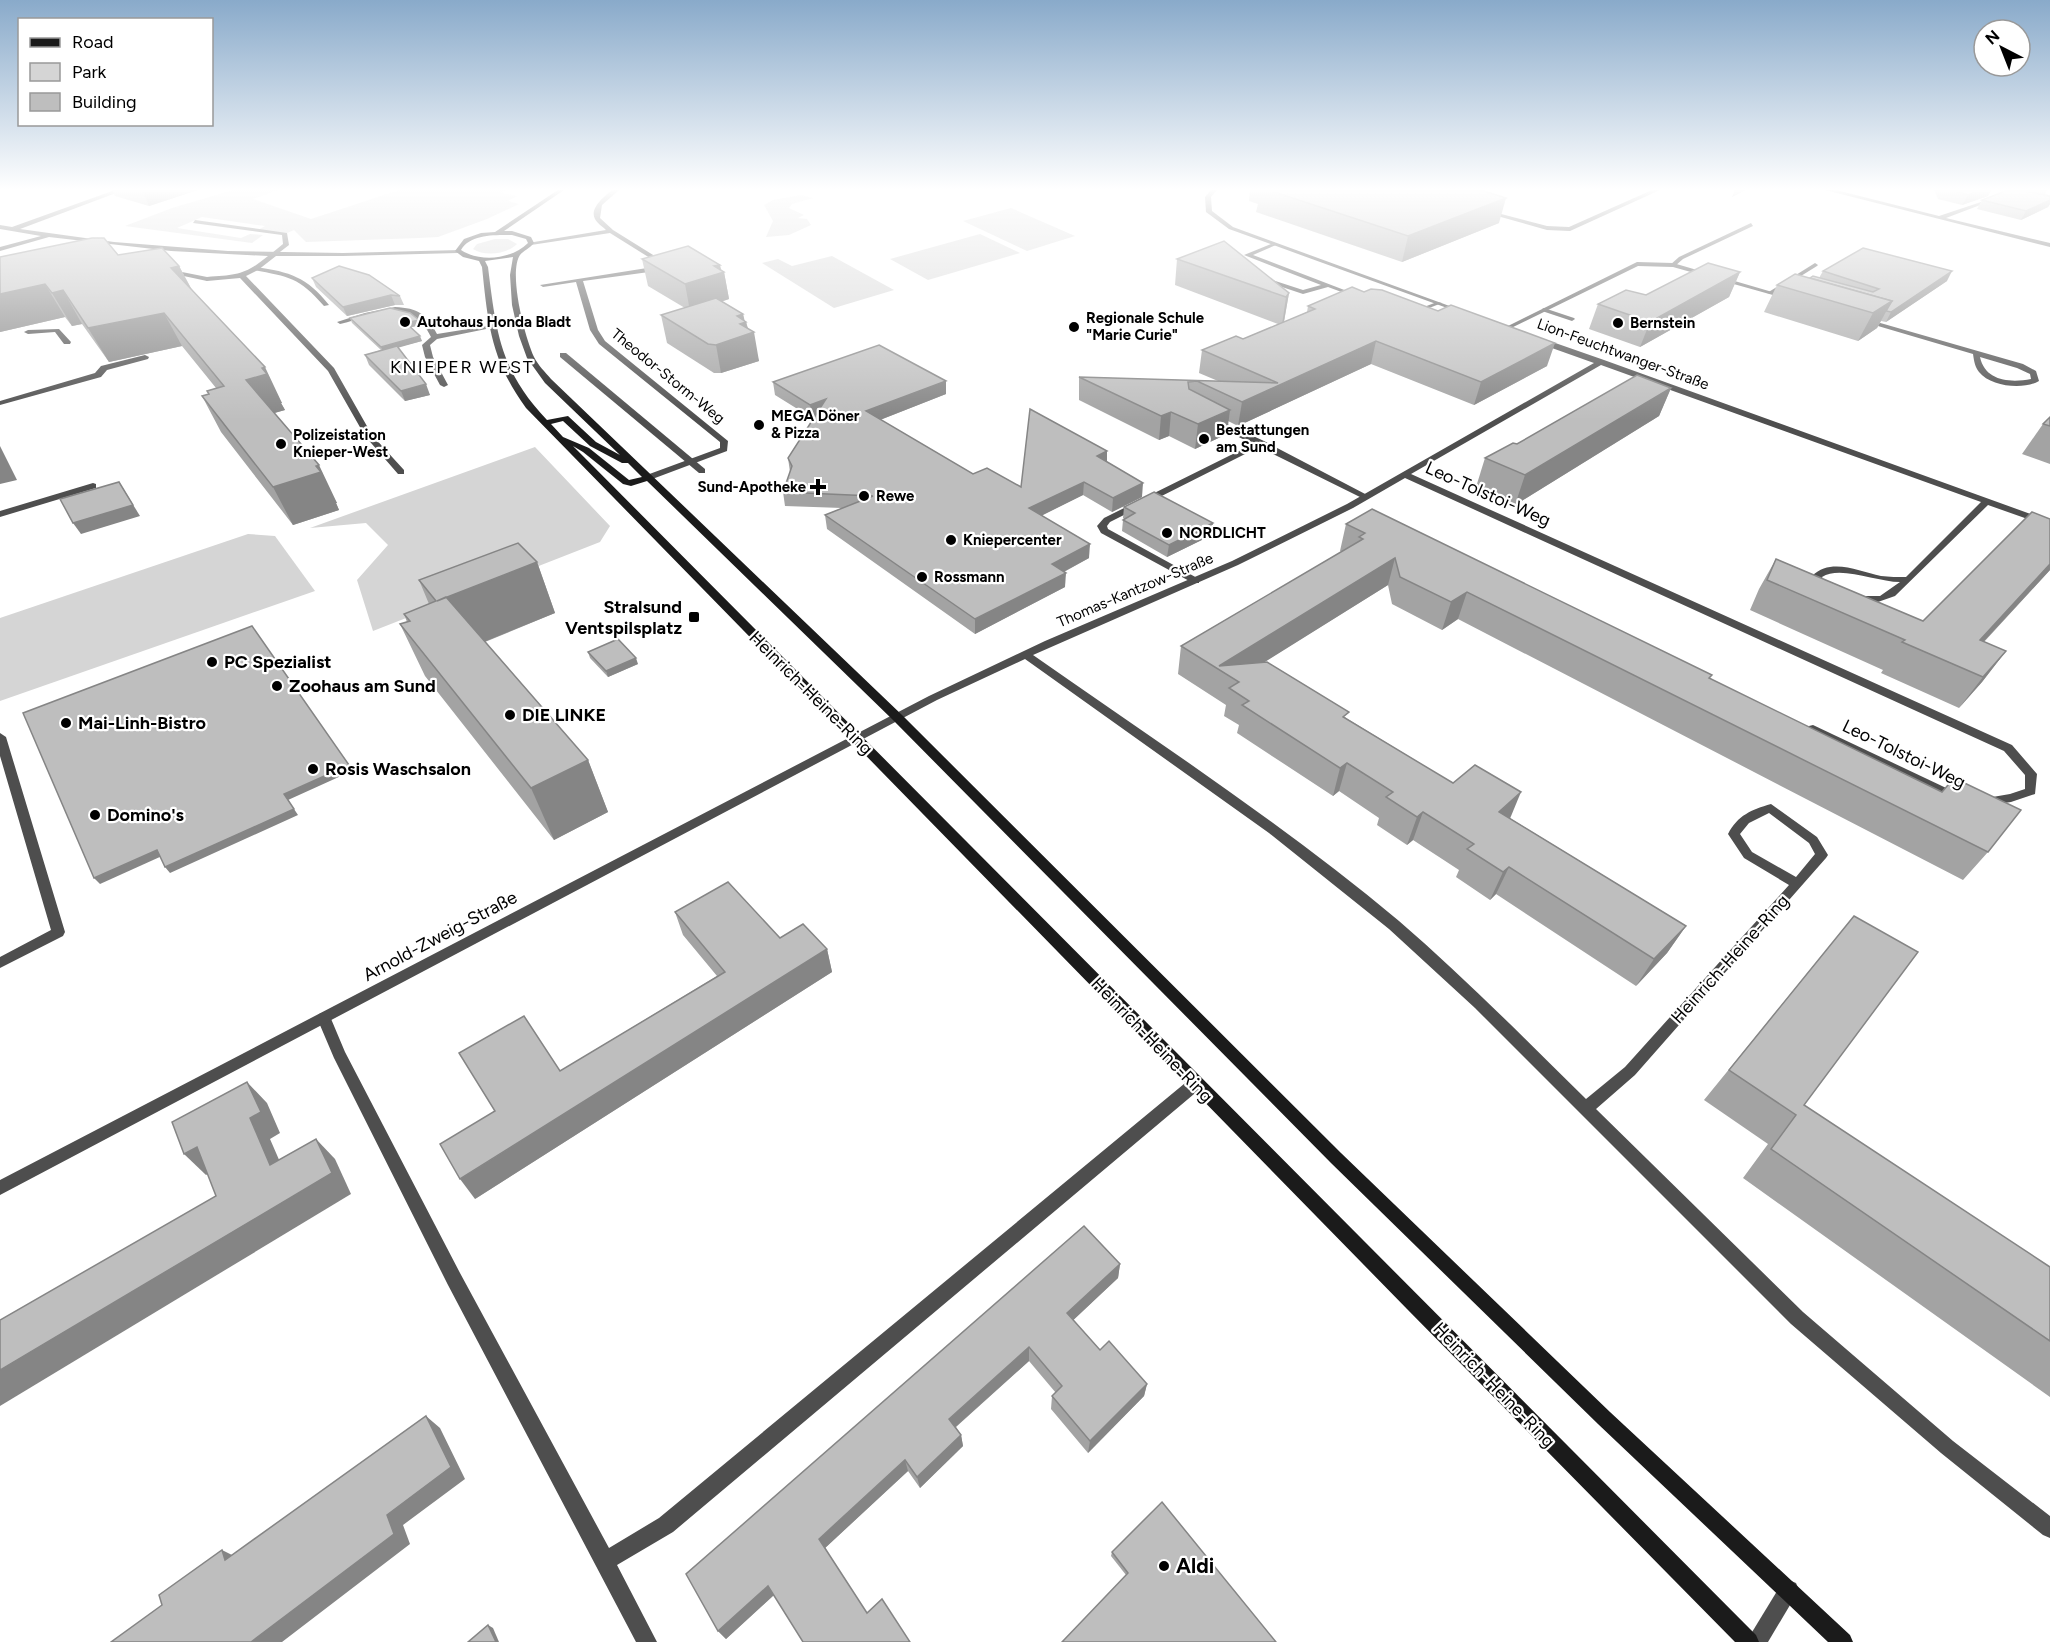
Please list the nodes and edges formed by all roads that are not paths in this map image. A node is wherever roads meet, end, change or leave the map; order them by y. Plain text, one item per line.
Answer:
1 (259, 267) edge
2 (484, 267) edge
3 (516, 267) edge
4 (656, 267) edge
5 (1279, 267) edge
6 (1337, 267) edge
7 (1632, 267) edge
8 (1679, 267) edge
9 (1812, 267) edge
10 (256, 269) junction
11 (163, 270) edge
12 (1700, 272) junction
13 (242, 276) junction
14 (1692, 276) edge
15 (1259, 278) edge
16 (1794, 278) junction
17 (579, 280) junction
18 (1805, 280) edge
19 (543, 285) dead end
20 (1329, 285) junction
21 (1770, 293) junction
22 (1362, 298) edge
23 (1793, 299) edge
24 (1439, 303) junction
25 (326, 304) edge
26 (1544, 310) junction
27 (1403, 312) edge
28 (1473, 316) edge
29 (1850, 316) edge
30 (1572, 320) dead end
31 (339, 322) dead end
32 (493, 327) junction
33 (28, 332) edge
34 (1518, 332) edge
35 (1528, 336) edge
36 (435, 337) junction
37 (67, 342) edge
38 (1976, 353) junction
39 (563, 355) dead end
40 (145, 357) edge
41 (1600, 362) junction
42 (444, 385) dead end
43 (0, 403) edge
44 (1208, 418) edge
45 (545, 423) junction
46 (557, 436) junction
47 (1261, 443) junction
48 (690, 462) junction
49 (634, 466) junction
50 (702, 471) dead end
51 (401, 472) dead end
52 (1404, 474) junction
53 (647, 478) junction
54 (93, 486) dead end
55 (1365, 496) junction
56 (1987, 501) junction
57 (1350, 506) junction
58 (1366, 513) edge
59 (0, 514) edge
60 (2050, 524) edge
61 (1908, 580) junction
62 (1196, 581) junction
63 (1841, 594) edge
64 (1851, 598) edge
65 (1025, 654) junction
66 (898, 718) junction
67 (1806, 725) edge
68 (0, 737) edge
69 (858, 739) junction
70 (1797, 884) junction
71 (0, 963) edge
72 (324, 1018) junction
73 (1195, 1084) junction
74 (1585, 1109) junction
75 (0, 1188) edge
76 (2050, 1528) edge
77 (604, 1561) junction
78 (1789, 1590) junction
79 (647, 1642) edge
80 (1749, 1642) edge
81 (1756, 1642) edge
82 (1843, 1642) edge

1 - 10 street
2 - 32 main road, Heinrich-Heine-Ring
3 - 49 main road
4 - 17 street
5 - 20 street
6 - 24 street
7 - 26 street
8 - 12 street
9 - 16 street
10 - 13 street
10 - 25 street
11 - 13 street
12 - 14 street
12 - 21 street
13 - 51 street
15 - 20 street
16 - 18 street
16 - 21 street
17 - 19 street
17 - 48 street, Theodor-Storm-Weg
20 - 22 street
21 - 23 street
24 - 27 street
24 - 28 street
26 - 30 street
26 - 34 street, Lion-Feuchtwanger-Straße
29 - 38 street
31 - 36 street
32 - 36 street
32 - 45 main road, Heinrich-Heine-Ring
33 - 37 street
35 - 41 street, Lion-Feuchtwanger-Straße
36 - 42 street
38 - 38 street
39 - 48 street
40 - 43 street
41 - 52 street, Thomas-Kantzow-Straße
41 - 56 street, Lion-Feuchtwanger-Straße
44 - 47 street
45 - 46 main road, Heinrich-Heine-Ring
45 - 49 main road
46 - 53 main road, Heinrich-Heine-Ring
46 - 69 main road, Heinrich-Heine-Ring
47 - 55 street
47 - 62 street
48 - 50 street
48 - 53 street, Theodor-Storm-Weg
49 - 53 main road
52 - 55 street, Thomas-Kantzow-Straße
52 - 67 street, Leo-Tolstoi-Weg
53 - 66 main road
54 - 59 street
55 - 57 street, Thomas-Kantzow-Straße
56 - 60 street, Lion-Feuchtwanger-Straße
56 - 61 street
57 - 58 street
57 - 62 street, Thomas-Kantzow-Straße
61 - 63 street
61 - 64 street
62 - 65 street, Thomas-Kantzow-Straße
65 - 66 street, Thomas-Kantzow-Straße
65 - 74 street
66 - 69 street, Arnold-Zweig-Straße
66 - 78 main road
68 - 71 street
69 - 72 street, Arnold-Zweig-Straße
69 - 73 main road, Heinrich-Heine-Ring
70 - 70 street, Heinrich-Heine-Ring
70 - 74 street, Heinrich-Heine-Ring
72 - 75 street, Arnold-Zweig-Straße
72 - 77 street
73 - 77 street
73 - 80 main road, Heinrich-Heine-Ring
74 - 76 street
77 - 79 street
78 - 81 street
78 - 82 main road

